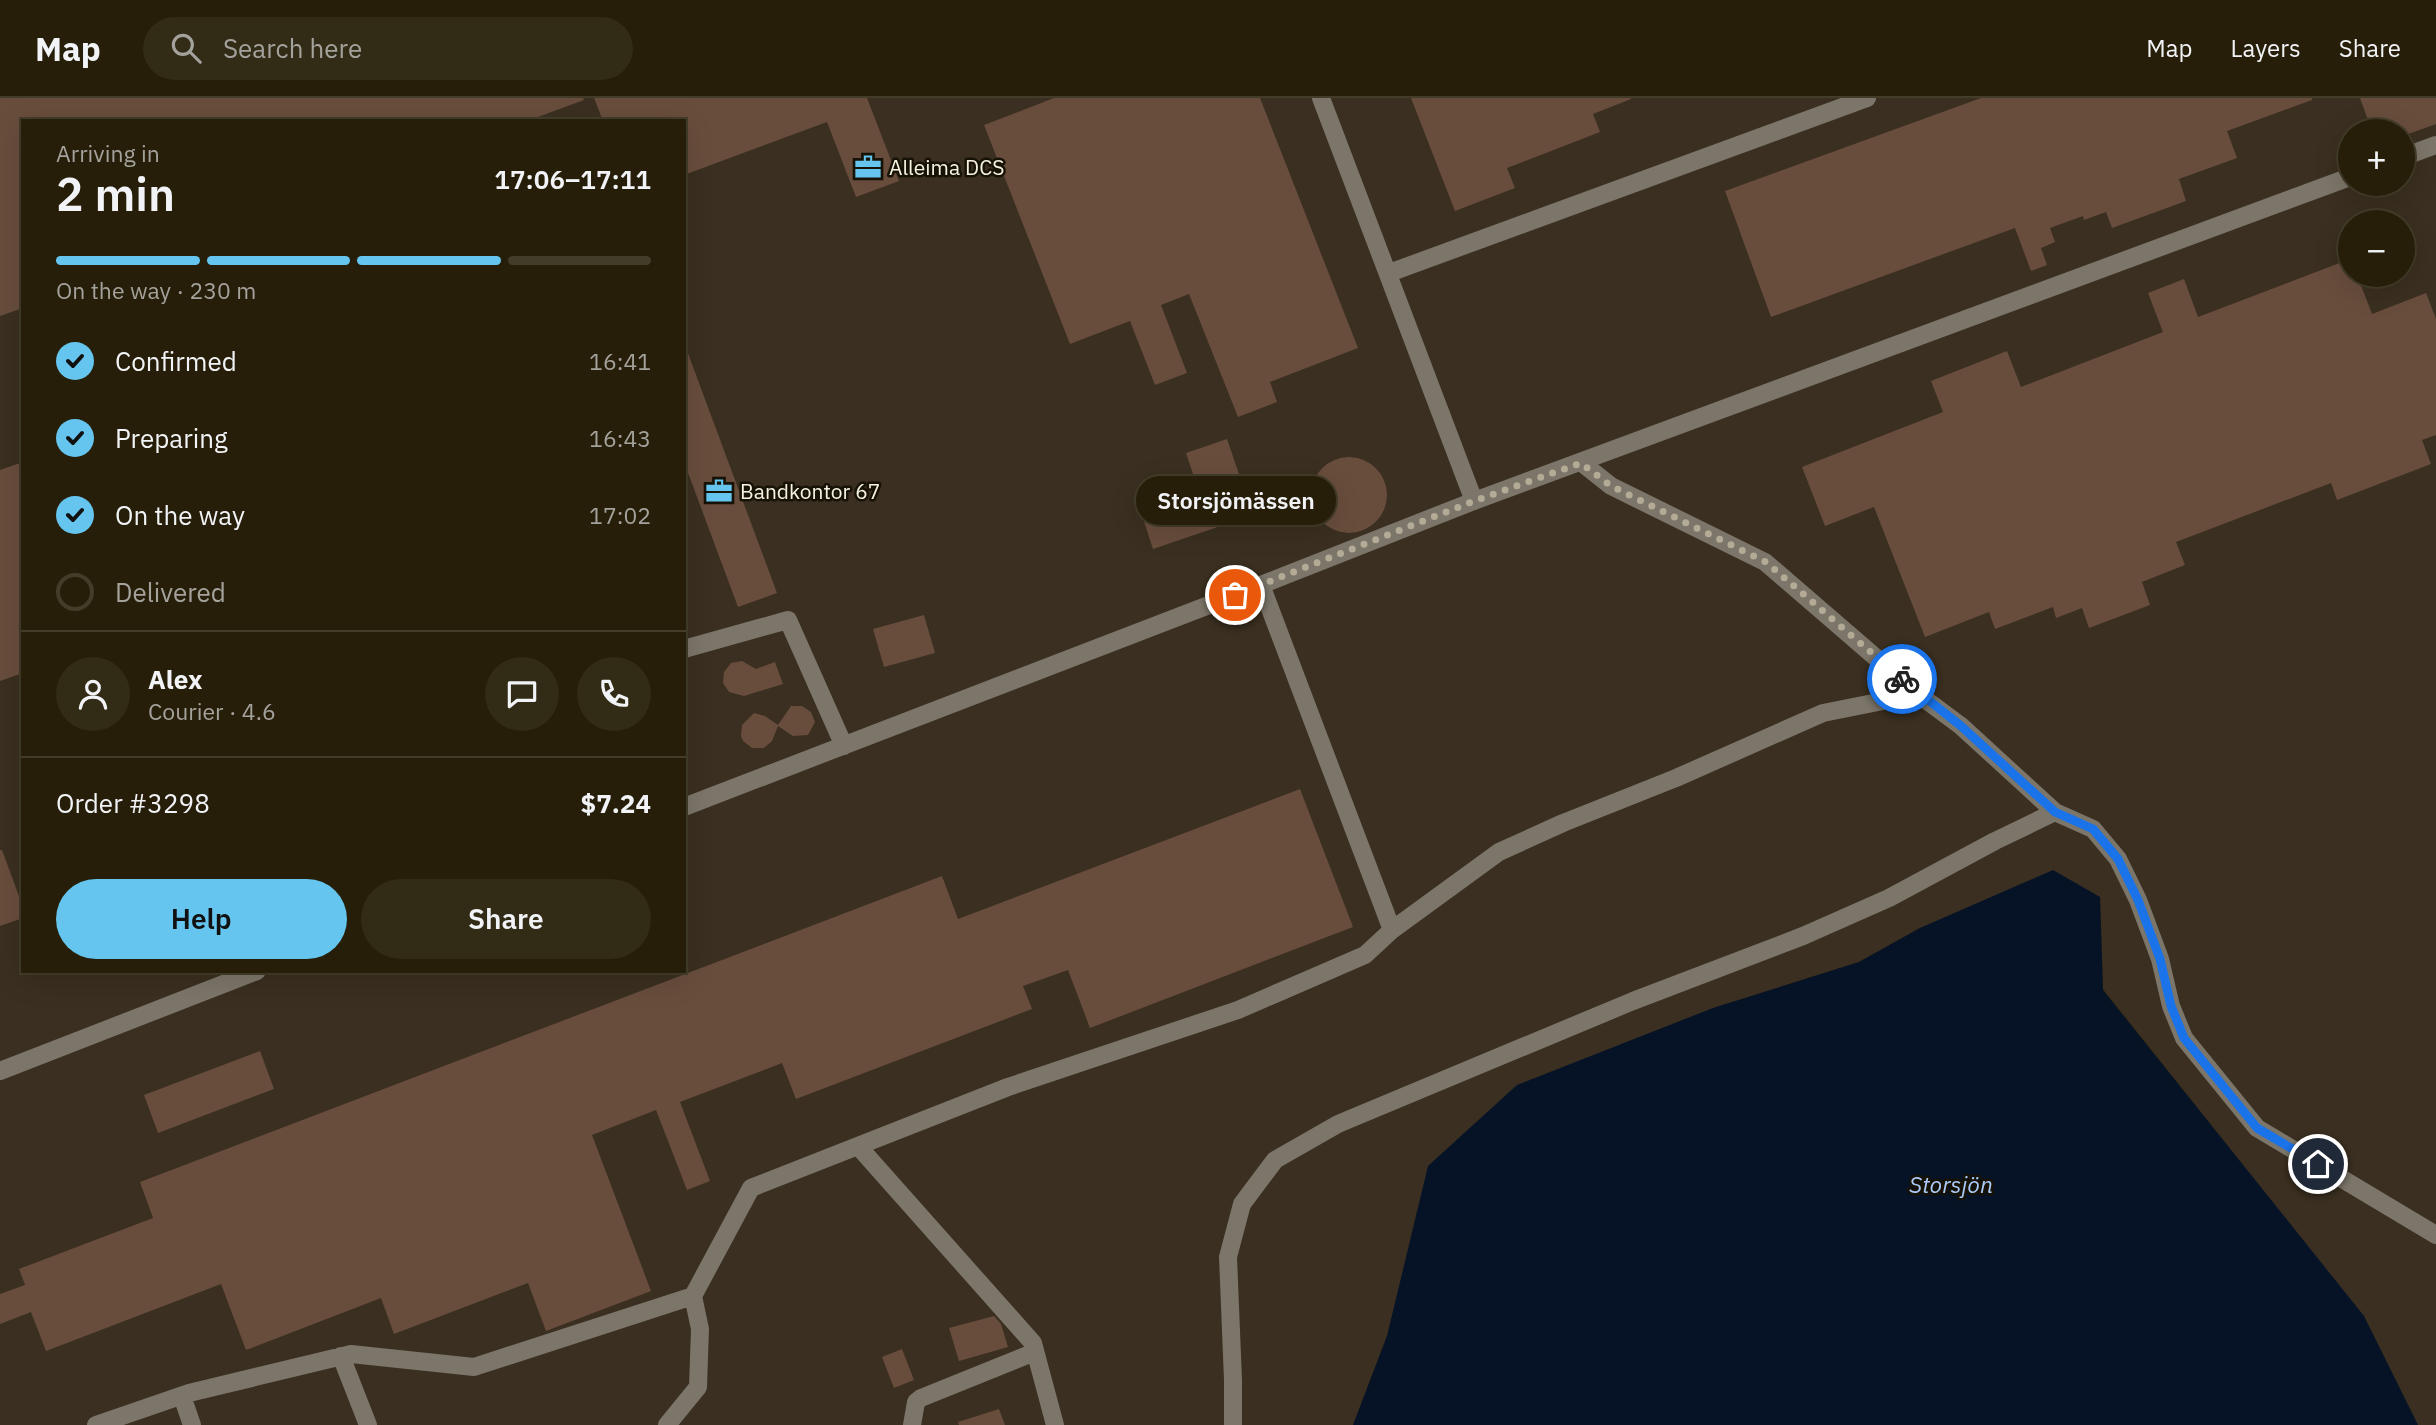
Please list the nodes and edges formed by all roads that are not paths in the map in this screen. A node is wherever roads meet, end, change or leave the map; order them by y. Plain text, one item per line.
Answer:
1 (1321, 98) edge
2 (1867, 98) edge
3 (2436, 145) edge
4 (2415, 153) edge
5 (2338, 181) edge
6 (1389, 273) junction
7 (1581, 463) junction
8 (1474, 501) junction
9 (1261, 585) junction
10 (686, 648) edge
11 (1918, 694) junction
12 (844, 747) junction
13 (686, 806) edge
14 (2055, 812) junction
15 (1392, 930) junction
16 (252, 973) edge
17 (0, 1071) edge
18 (858, 1146) junction
19 (2436, 1235) edge
20 (693, 1296) junction
21 (1035, 1352) junction
22 (341, 1356) junction
23 (182, 1396) junction
24 (96, 1425) edge
25 (192, 1425) edge
26 (368, 1425) edge
27 (667, 1425) edge
28 (912, 1425) edge
29 (1055, 1425) edge
30 (1233, 1425) edge

1 - 6 street
2 - 6 street
3 - 4 street
5 - 7 street
6 - 8 street
7 - 8 street
7 - 11 street
8 - 9 street
9 - 12 street
9 - 15 street
10 - 12 street
11 - 14 street
11 - 15 street
12 - 13 street
14 - 19 street
14 - 30 street
15 - 18 street
16 - 17 street
18 - 20 street
18 - 21 street
20 - 22 street
20 - 27 street
21 - 28 street
21 - 29 street
22 - 23 street
22 - 26 street
23 - 24 street
23 - 25 street

